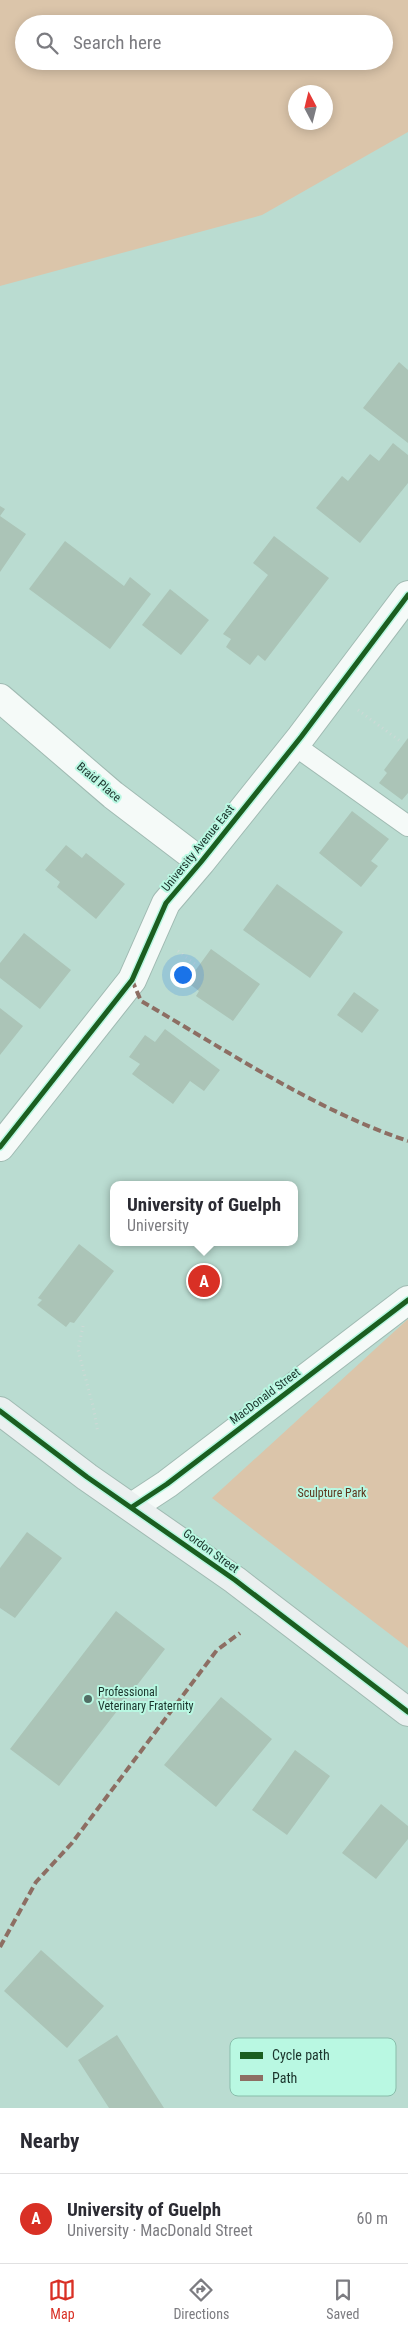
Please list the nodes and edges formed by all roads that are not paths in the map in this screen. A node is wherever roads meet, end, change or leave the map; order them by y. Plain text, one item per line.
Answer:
1 (408, 594) edge
2 (0, 698) edge
3 (294, 745) junction
4 (408, 826) edge
5 (201, 862) junction
6 (0, 1147) edge
7 (408, 1300) edge
8 (0, 1411) edge
9 (132, 1507) junction
10 (408, 1712) edge

1 - 3 street, University Avenue East
2 - 5 street, Braid Place
3 - 4 lane
3 - 5 street, University Avenue East
5 - 6 street, University Avenue East
7 - 9 street, MacDonald Street
8 - 9 main road, Gordon Street
9 - 10 main road, Gordon Street

